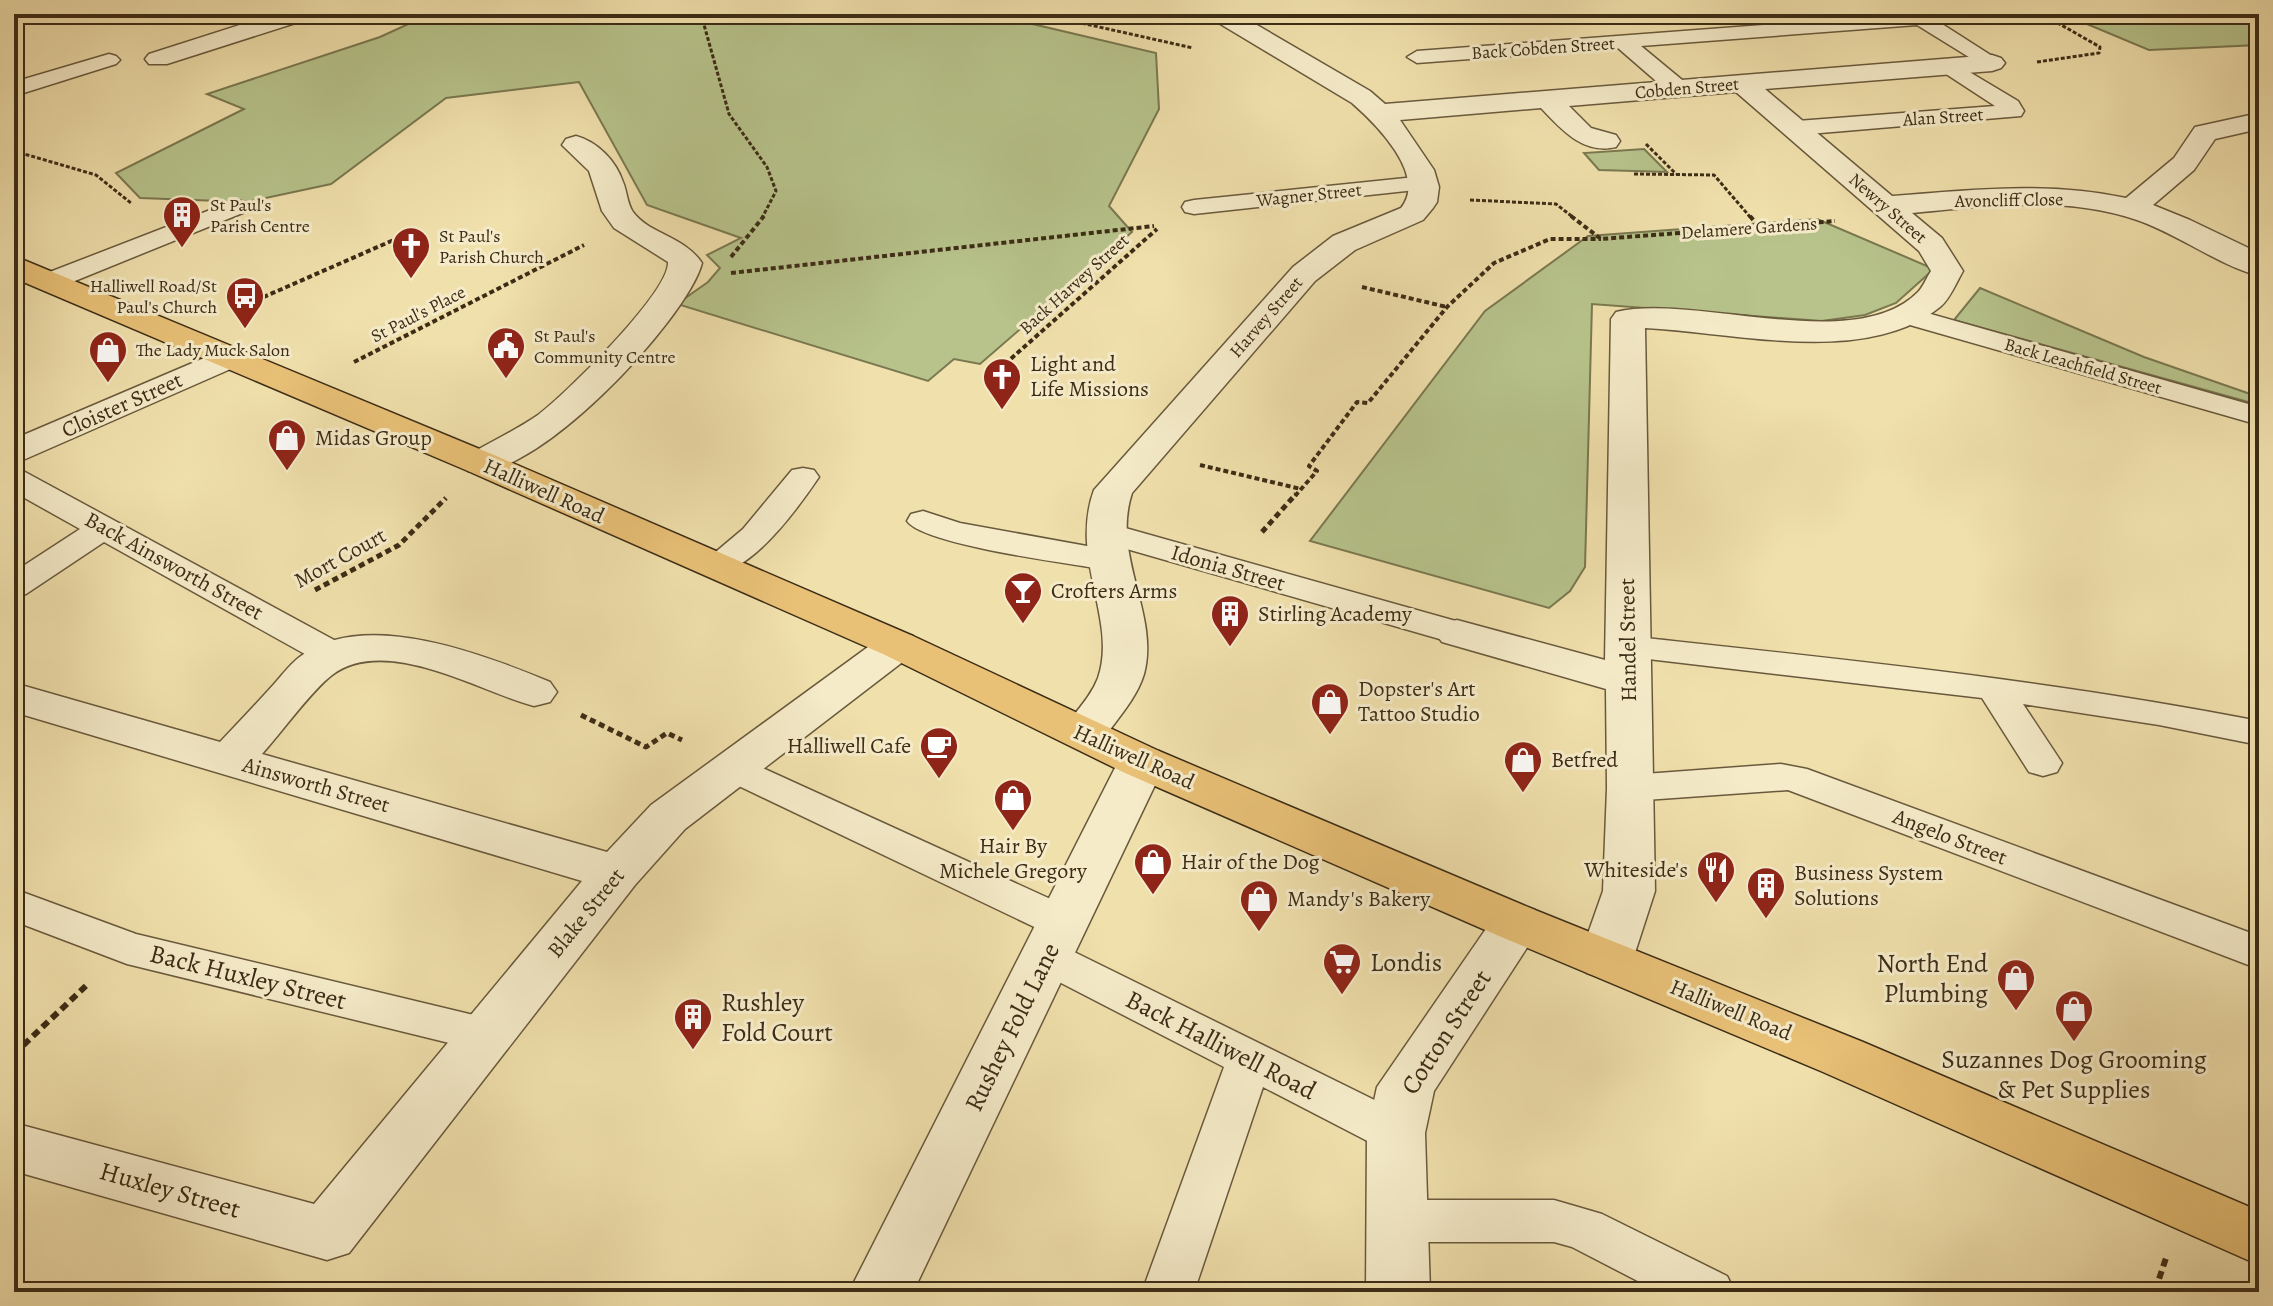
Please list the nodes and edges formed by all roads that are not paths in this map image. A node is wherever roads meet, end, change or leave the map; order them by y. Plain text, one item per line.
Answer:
1 (299, 14) edge
2 (1221, 14) edge
3 (1623, 42) junction
4 (1417, 57) dead end
5 (158, 59) dead end
6 (109, 60) dead end
7 (1992, 63) joint
8 (1951, 67) junction
9 (1743, 84) junction
10 (14, 89) edge
11 (1679, 89) junction
12 (1547, 99) junction
13 (1381, 113) junction
14 (2259, 121) edge
15 (1797, 128) junction
16 (1606, 141) dead end
17 (576, 145) dead end
18 (1425, 190) junction
19 (236, 207) dead end
20 (1194, 207) dead end
21 (2132, 208) junction
22 (1891, 211) junction
23 (2259, 266) edge
24 (32, 274) edge
25 (1906, 315) junction
26 (1628, 317) joint
27 (230, 357) junction
28 (2259, 416) edge
29 (14, 453) edge
30 (481, 463) junction
31 (803, 477) dead end
32 (14, 479) edge
33 (923, 521) dead end
34 (105, 527) junction
35 (1107, 546) junction
36 (716, 566) junction
37 (14, 587) edge
38 (1457, 633) joint
39 (898, 645) junction
40 (321, 647) junction
41 (1628, 664) junction
42 (1994, 688) junction
43 (534, 692) road end
44 (14, 697) edge
45 (2259, 733) edge
46 (1083, 734) junction
47 (230, 760) junction
48 (1142, 762) junction
49 (2043, 763) dead end
50 (734, 768) junction
51 (1631, 788) junction
52 (617, 873) junction
53 (14, 904) edge
54 (1517, 923) junction
55 (1056, 940) junction
56 (2259, 953) edge
57 (1606, 959) junction
58 (486, 1035) junction
59 (1250, 1059) junction
60 (1396, 1133) junction
61 (14, 1147) edge
62 (1396, 1221) junction
63 (327, 1234) joint
64 (2259, 1239) edge
65 (881, 1292) edge
66 (1168, 1292) edge
67 (1398, 1292) edge
68 (1709, 1292) edge

1 - 5 street
2 - 13 street
3 - 4 lane, Back Cobden Street
3 - 7 lane, Back Cobden Street
3 - 11 lane
6 - 10 lane
7 - 8 street, Cobden Street
8 - 9 street, Cobden Street
8 - 15 lane, Alan Street
9 - 11 street, Cobden Street
9 - 15 street, Newry Street
11 - 12 street, Cobden Street
12 - 13 street, Cobden Street
12 - 16 street
13 - 18 street
14 - 21 street
15 - 22 street, Newry Street
17 - 30 street
18 - 20 lane, Wagner Street
18 - 35 street, Harvey Street
19 - 24 lane
21 - 22 street, Avoncliff Close
21 - 23 street, Avoncliff Close
22 - 25 street, Newry Street
24 - 27 main road, Halliwell Road
25 - 26 street, Newry Street
25 - 28 lane, Back Leachfield Street
26 - 41 street, Handel Street
27 - 29 street, Cloister Street
27 - 30 main road, Halliwell Road
30 - 36 main road, Halliwell Road
31 - 36 lane
32 - 34 lane, Back Ainsworth Street
33 - 35 lane, Idonia Street
34 - 37 lane
34 - 40 lane, Back Ainsworth Street
35 - 38 lane, Idonia Street
35 - 46 street, Harvey Street
36 - 39 main road, Halliwell Road
38 - 41 street, Idonia Street
39 - 46 main road, Halliwell Road
39 - 50 street, Blake Street
40 - 43 street
40 - 47 street
41 - 42 lane
41 - 51 street, Handel Street
42 - 45 lane
42 - 49 lane
44 - 47 street, Ainsworth Street
46 - 48 main road, Halliwell Road
47 - 52 street, Ainsworth Street
48 - 54 main road, Halliwell Road
48 - 55 street, Rushey Fold Lane
50 - 52 street, Blake Street
50 - 55 lane, Back Halliwell Road
51 - 56 lane, Angelo Street
51 - 57 street, Handel Street
52 - 58 street, Blake Street
53 - 58 lane, Back Huxley Street
54 - 57 main road, Halliwell Road
54 - 60 street, Cotton Street
55 - 59 lane, Back Halliwell Road
55 - 65 street, Rushey Fold Lane
57 - 64 main road, Halliwell Road
58 - 63 street, Blake Street
59 - 60 lane, Back Halliwell Road
59 - 66 lane
60 - 62 street, Cotton Street
61 - 63 street, Huxley Street
62 - 67 street, Cotton Street
62 - 68 lane

